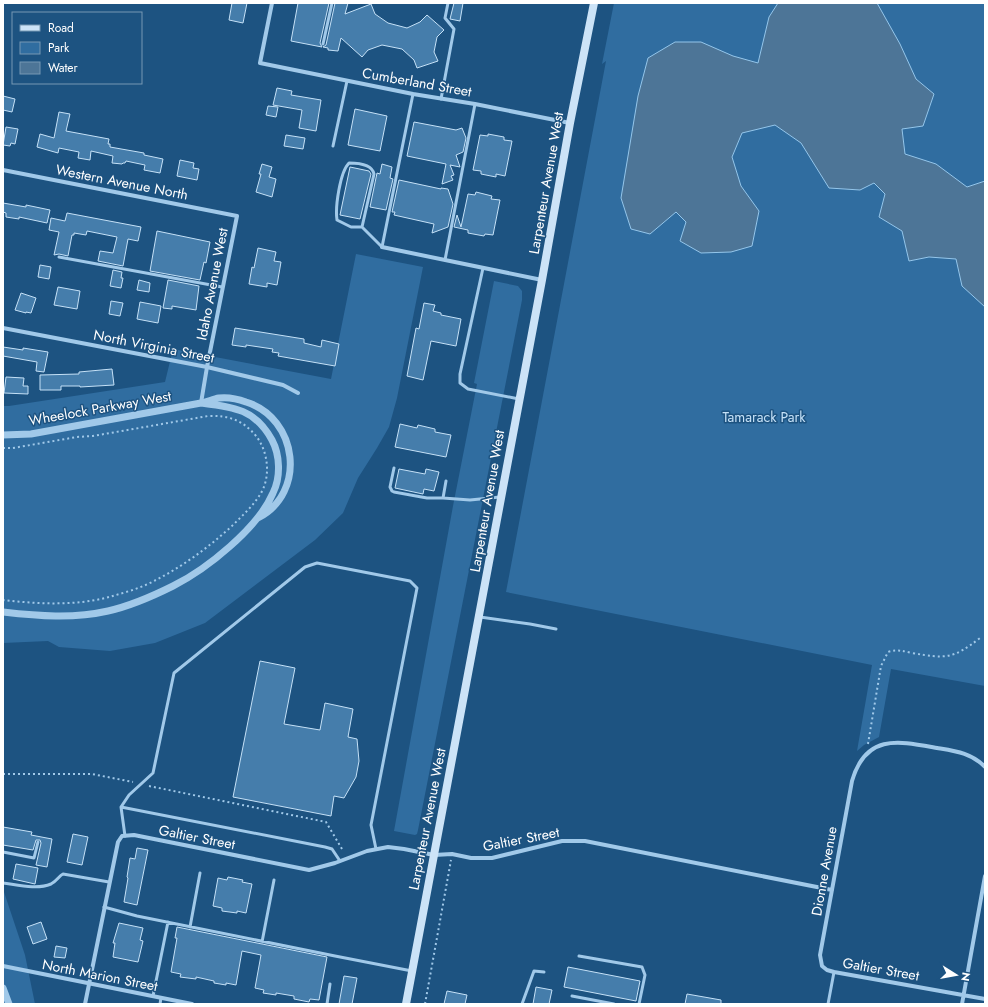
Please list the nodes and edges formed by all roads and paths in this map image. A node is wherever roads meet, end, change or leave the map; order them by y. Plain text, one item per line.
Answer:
1 (272, 3) edge
2 (332, 3) edge
3 (448, 3) edge
4 (594, 3) edge
5 (323, 44) dead end
6 (347, 81) junction
7 (413, 94) junction
8 (441, 99) junction
9 (475, 104) junction
10 (570, 123) junction
11 (333, 146) dead end
12 (3, 170) edge
13 (237, 216) joint
14 (362, 227) junction
15 (382, 247) junction
16 (59, 257) dead end
17 (445, 260) junction
18 (484, 268) junction
19 (542, 280) junction
20 (222, 287) junction
21 (3, 328) edge
22 (206, 367) junction
23 (298, 393) dead end
24 (519, 399) junction
25 (201, 403) junction
26 (3, 435) edge
27 (3, 448) edge
28 (394, 468) dead end
29 (446, 481) dead end
30 (501, 496) junction
31 (443, 498) junction
32 (258, 518) junction
33 (3, 600) edge
34 (3, 612) edge
35 (479, 617) junction
36 (556, 629) dead end
37 (980, 638) dead end
38 (868, 753) junction
39 (985, 767) edge
40 (3, 774) edge
41 (140, 785) junction
42 (121, 807) junction
43 (123, 836) junction
44 (38, 842) dead end
45 (342, 849) dead end
46 (376, 849) junction
47 (3, 852) edge
48 (434, 855) junction
49 (340, 861) junction
50 (450, 865) dead end
51 (200, 873) dead end
52 (985, 876) edge
53 (274, 880) dead end
54 (109, 882) junction
55 (3, 883) edge
56 (832, 890) junction
57 (104, 907) junction
58 (168, 922) junction
59 (190, 927) junction
60 (262, 942) junction
61 (579, 956) dead end
62 (3, 966) edge
63 (822, 966) joint
64 (413, 971) junction
65 (544, 972) dead end
66 (834, 972) junction
67 (88, 984) junction
68 (330, 984) dead end
69 (3, 988) edge
70 (963, 995) junction
71 (153, 996) junction
72 (572, 996) dead end
73 (161, 998) junction
74 (985, 999) edge
75 (9, 1004) edge
76 (85, 1004) edge
77 (160, 1004) edge
78 (192, 1004) edge
79 (327, 1004) edge
80 (406, 1004) edge
81 (425, 1004) edge
82 (522, 1004) edge
83 (614, 1004) edge
84 (639, 1004) edge
85 (828, 1004) edge
86 (962, 1004) edge

1 - 6 street, Cumberland Street
2 - 5 lane
3 - 8 lane
4 - 10 main road, Larpenteur Avenue West
6 - 7 street, Cumberland Street
6 - 11 lane
7 - 8 street, Cumberland Street
7 - 15 lane
8 - 9 street, Cumberland Street
9 - 10 street, Cumberland Street
9 - 17 lane
10 - 19 main road, Larpenteur Avenue West
12 - 13 street, Western Avenue North
13 - 20 street, Idaho Avenue West
14 - 14 lane
14 - 15 lane
15 - 17 street
16 - 20 lane
17 - 18 street
18 - 19 street
18 - 24 lane
19 - 24 main road, Larpenteur Avenue West
20 - 22 street, Idaho Avenue West
21 - 22 street, North Virginia Street
22 - 23 street, North Virginia Street
22 - 25 street, Idaho Avenue West
24 - 30 main road, Larpenteur Avenue West
25 - 26 street, Wheelock Parkway West
25 - 32 street, Wheelock Parkway West
25 - 32 street, Wheelock Parkway West
27 - 33 path
28 - 31 lane
29 - 31 lane
30 - 31 lane
30 - 35 main road, Larpenteur Avenue West
32 - 34 street, Wheelock Parkway West
35 - 36 lane
35 - 48 main road, Larpenteur Avenue West
37 - 38 path
38 - 39 street
38 - 56 street, Dionne Avenue
40 - 41 path
41 - 42 lane
41 - 45 path
41 - 46 lane
42 - 43 lane
42 - 49 lane
43 - 49 street, Galtier Street
43 - 54 street
44 - 47 lane
46 - 48 street, Galtier Street
46 - 49 street, Galtier Street
48 - 56 street, Galtier Street
48 - 64 main road, Larpenteur Avenue West
50 - 81 path
51 - 59 lane
52 - 70 street
53 - 60 lane
54 - 55 lane
54 - 57 street
56 - 63 street, Dionne Avenue
57 - 58 lane
57 - 67 street
58 - 59 lane
58 - 71 lane
59 - 60 lane
60 - 64 lane
61 - 84 lane
62 - 67 street, North Marion Street
63 - 66 street, Galtier Street
64 - 80 main road, Larpenteur Avenue West
65 - 82 lane
66 - 70 street, Galtier Street
66 - 85 lane
67 - 71 street, North Marion Street
67 - 76 street
68 - 79 lane
69 - 75 street
70 - 74 street, Galtier Street
70 - 86 street
71 - 73 street, North Marion Street
72 - 83 lane
73 - 77 lane
73 - 78 street, North Marion Street

